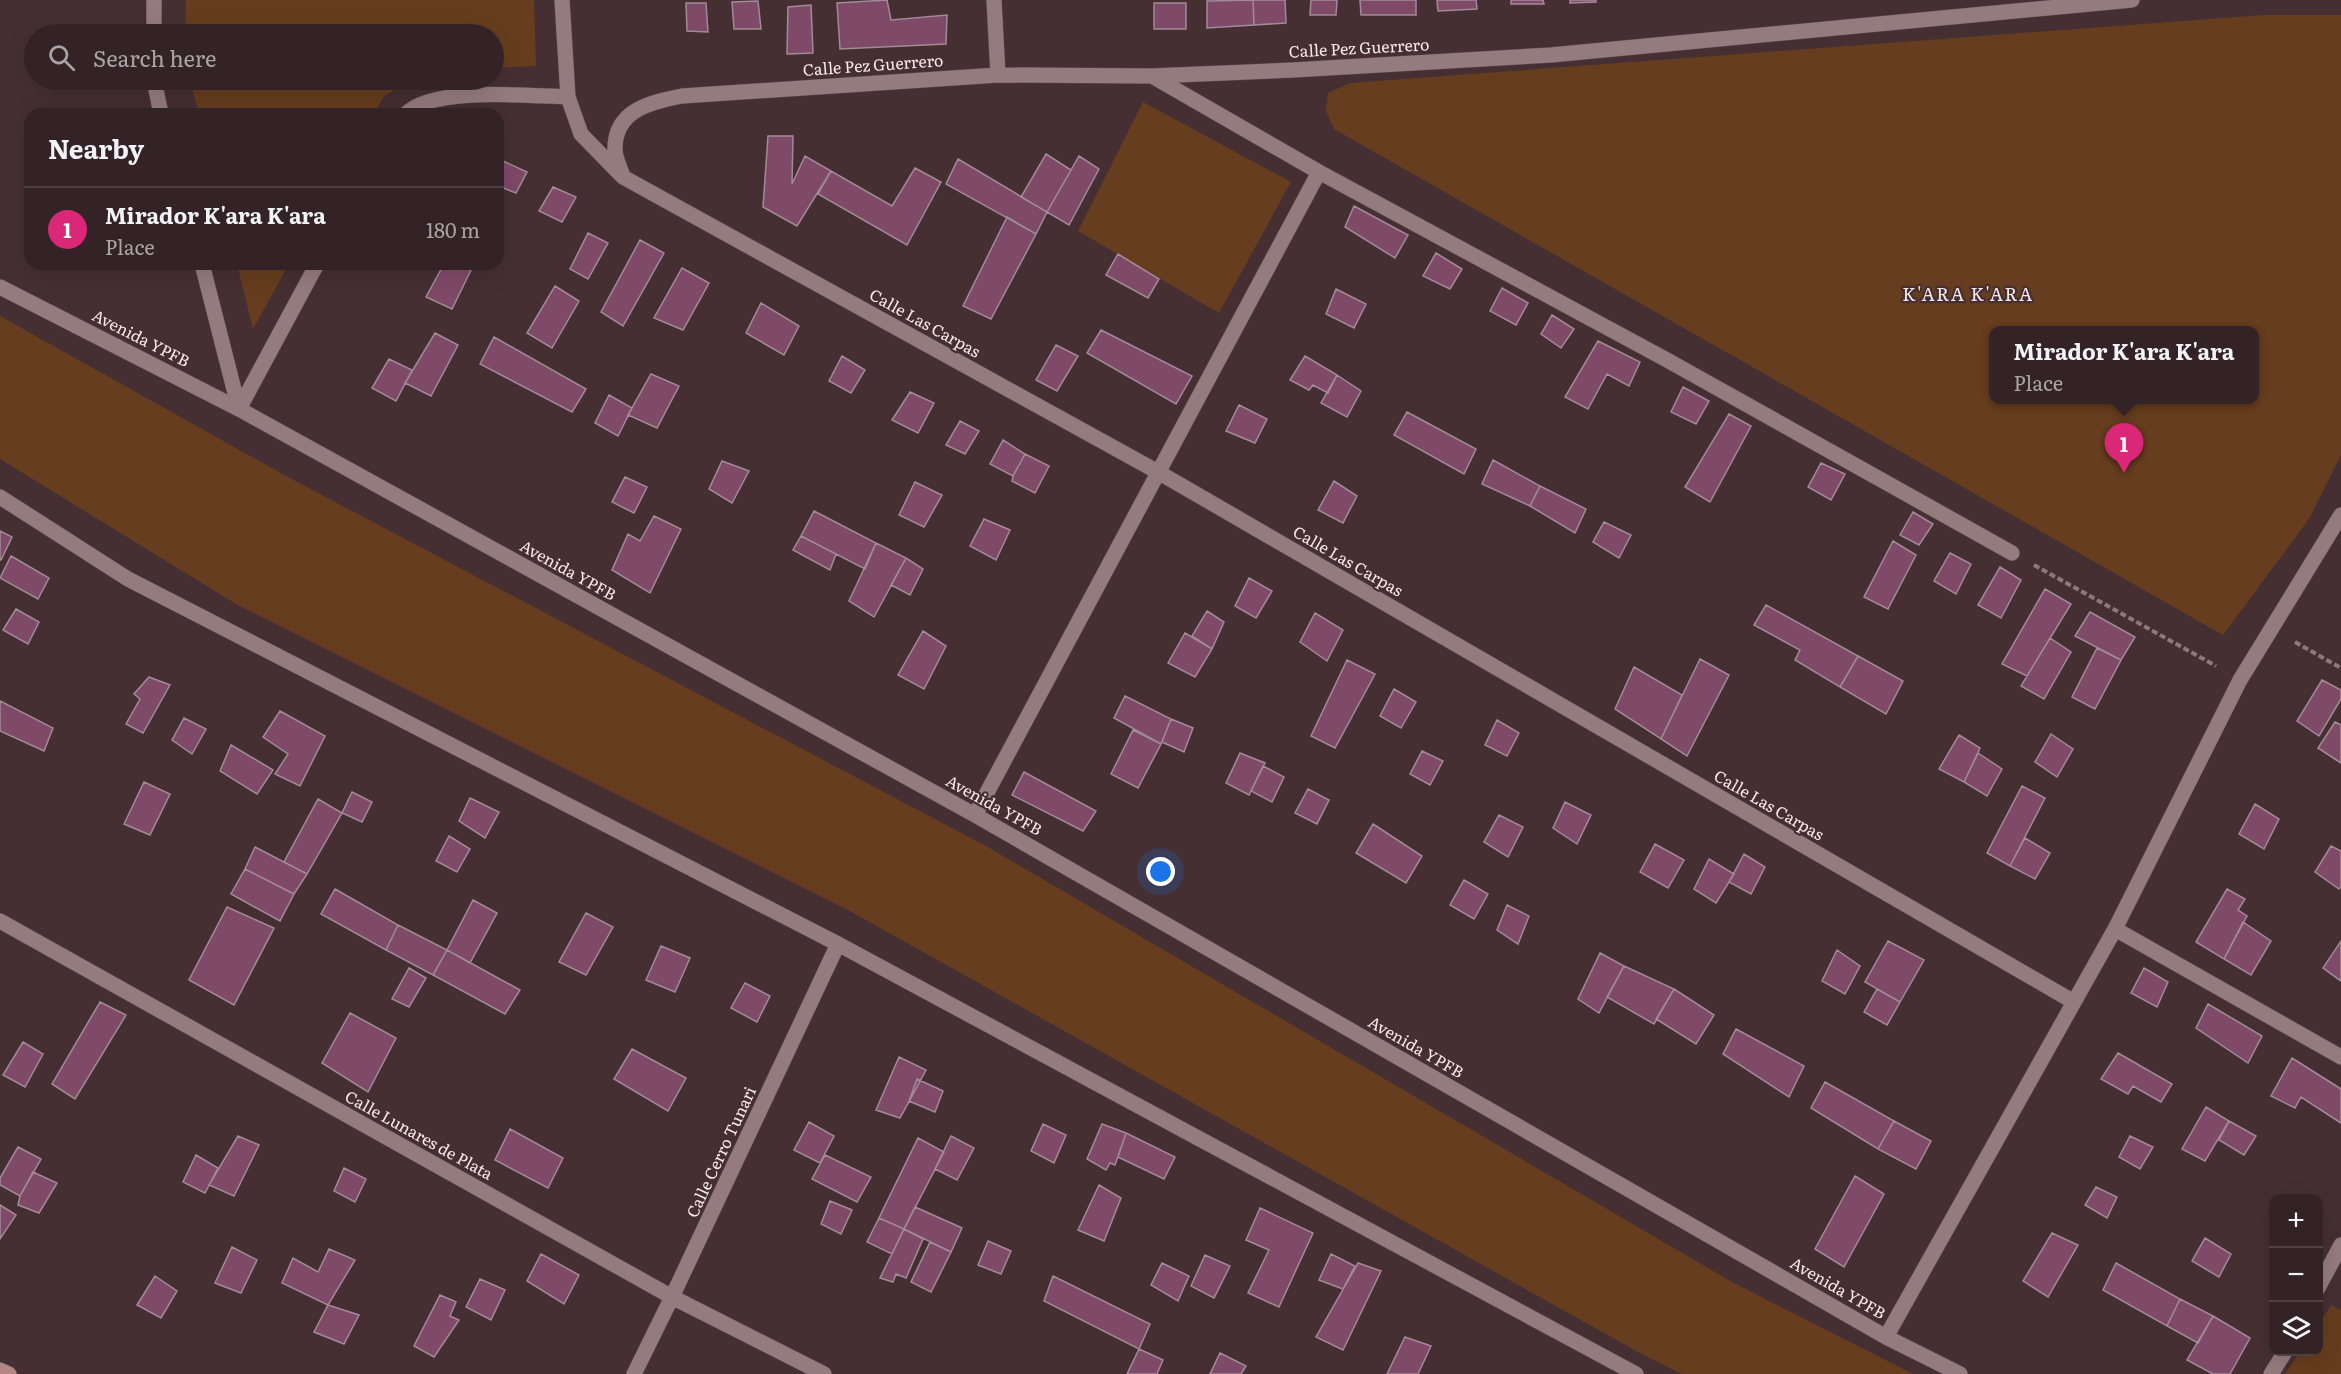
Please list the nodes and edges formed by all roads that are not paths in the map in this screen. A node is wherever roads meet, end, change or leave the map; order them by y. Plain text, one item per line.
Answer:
1 (154, 0) edge
2 (562, 0) edge
3 (994, 0) edge
4 (2132, 0) edge
5 (154, 24) edge
6 (998, 75) junction
7 (1152, 76) junction
8 (156, 90) edge
9 (568, 97) junction
10 (160, 108) edge
11 (412, 108) edge
12 (1319, 171) junction
13 (623, 177) junction
14 (204, 270) edge
15 (314, 270) edge
16 (0, 287) edge
17 (239, 409) junction
18 (1158, 472) junction
19 (0, 497) edge
20 (2341, 515) edge
21 (2012, 553) road end
22 (975, 815) junction
23 (0, 921) edge
24 (2115, 929) junction
25 (838, 944) junction
26 (2074, 1002) junction
27 (2341, 1057) edge
28 (2341, 1245) edge
29 (2323, 1280) edge
30 (672, 1298) junction
31 (1886, 1336) junction
32 (2282, 1356) edge
33 (0, 1370) edge
34 (9, 1374) edge
35 (634, 1374) edge
36 (824, 1374) edge
37 (1636, 1374) edge
38 (1960, 1374) edge
39 (2271, 1374) edge

1 - 5 street
2 - 9 street, Calle Las Carpas
3 - 6 street
4 - 7 street, Calle Pez Guerrero
6 - 7 street, Calle Pez Guerrero
6 - 13 street, Calle Pez Guerrero
7 - 12 street
8 - 10 street
9 - 11 street
9 - 13 street, Calle Las Carpas
12 - 18 street
12 - 21 street
13 - 18 street, Calle Las Carpas
14 - 17 street
15 - 17 street
16 - 17 street, Avenida YPFB
17 - 22 street, Avenida YPFB
18 - 22 street
18 - 26 street, Calle Las Carpas
19 - 25 street
20 - 24 street
22 - 31 street, Avenida YPFB
23 - 30 street, Calle Lunares de Plata
24 - 26 street
24 - 27 street
25 - 30 street, Calle Cerro Tunari
25 - 37 street
26 - 31 street
28 - 29 street
30 - 35 street, Calle Cerro Tunari
30 - 36 street, Calle Lunares de Plata
31 - 38 street, Avenida YPFB
32 - 39 street
33 - 34 street

